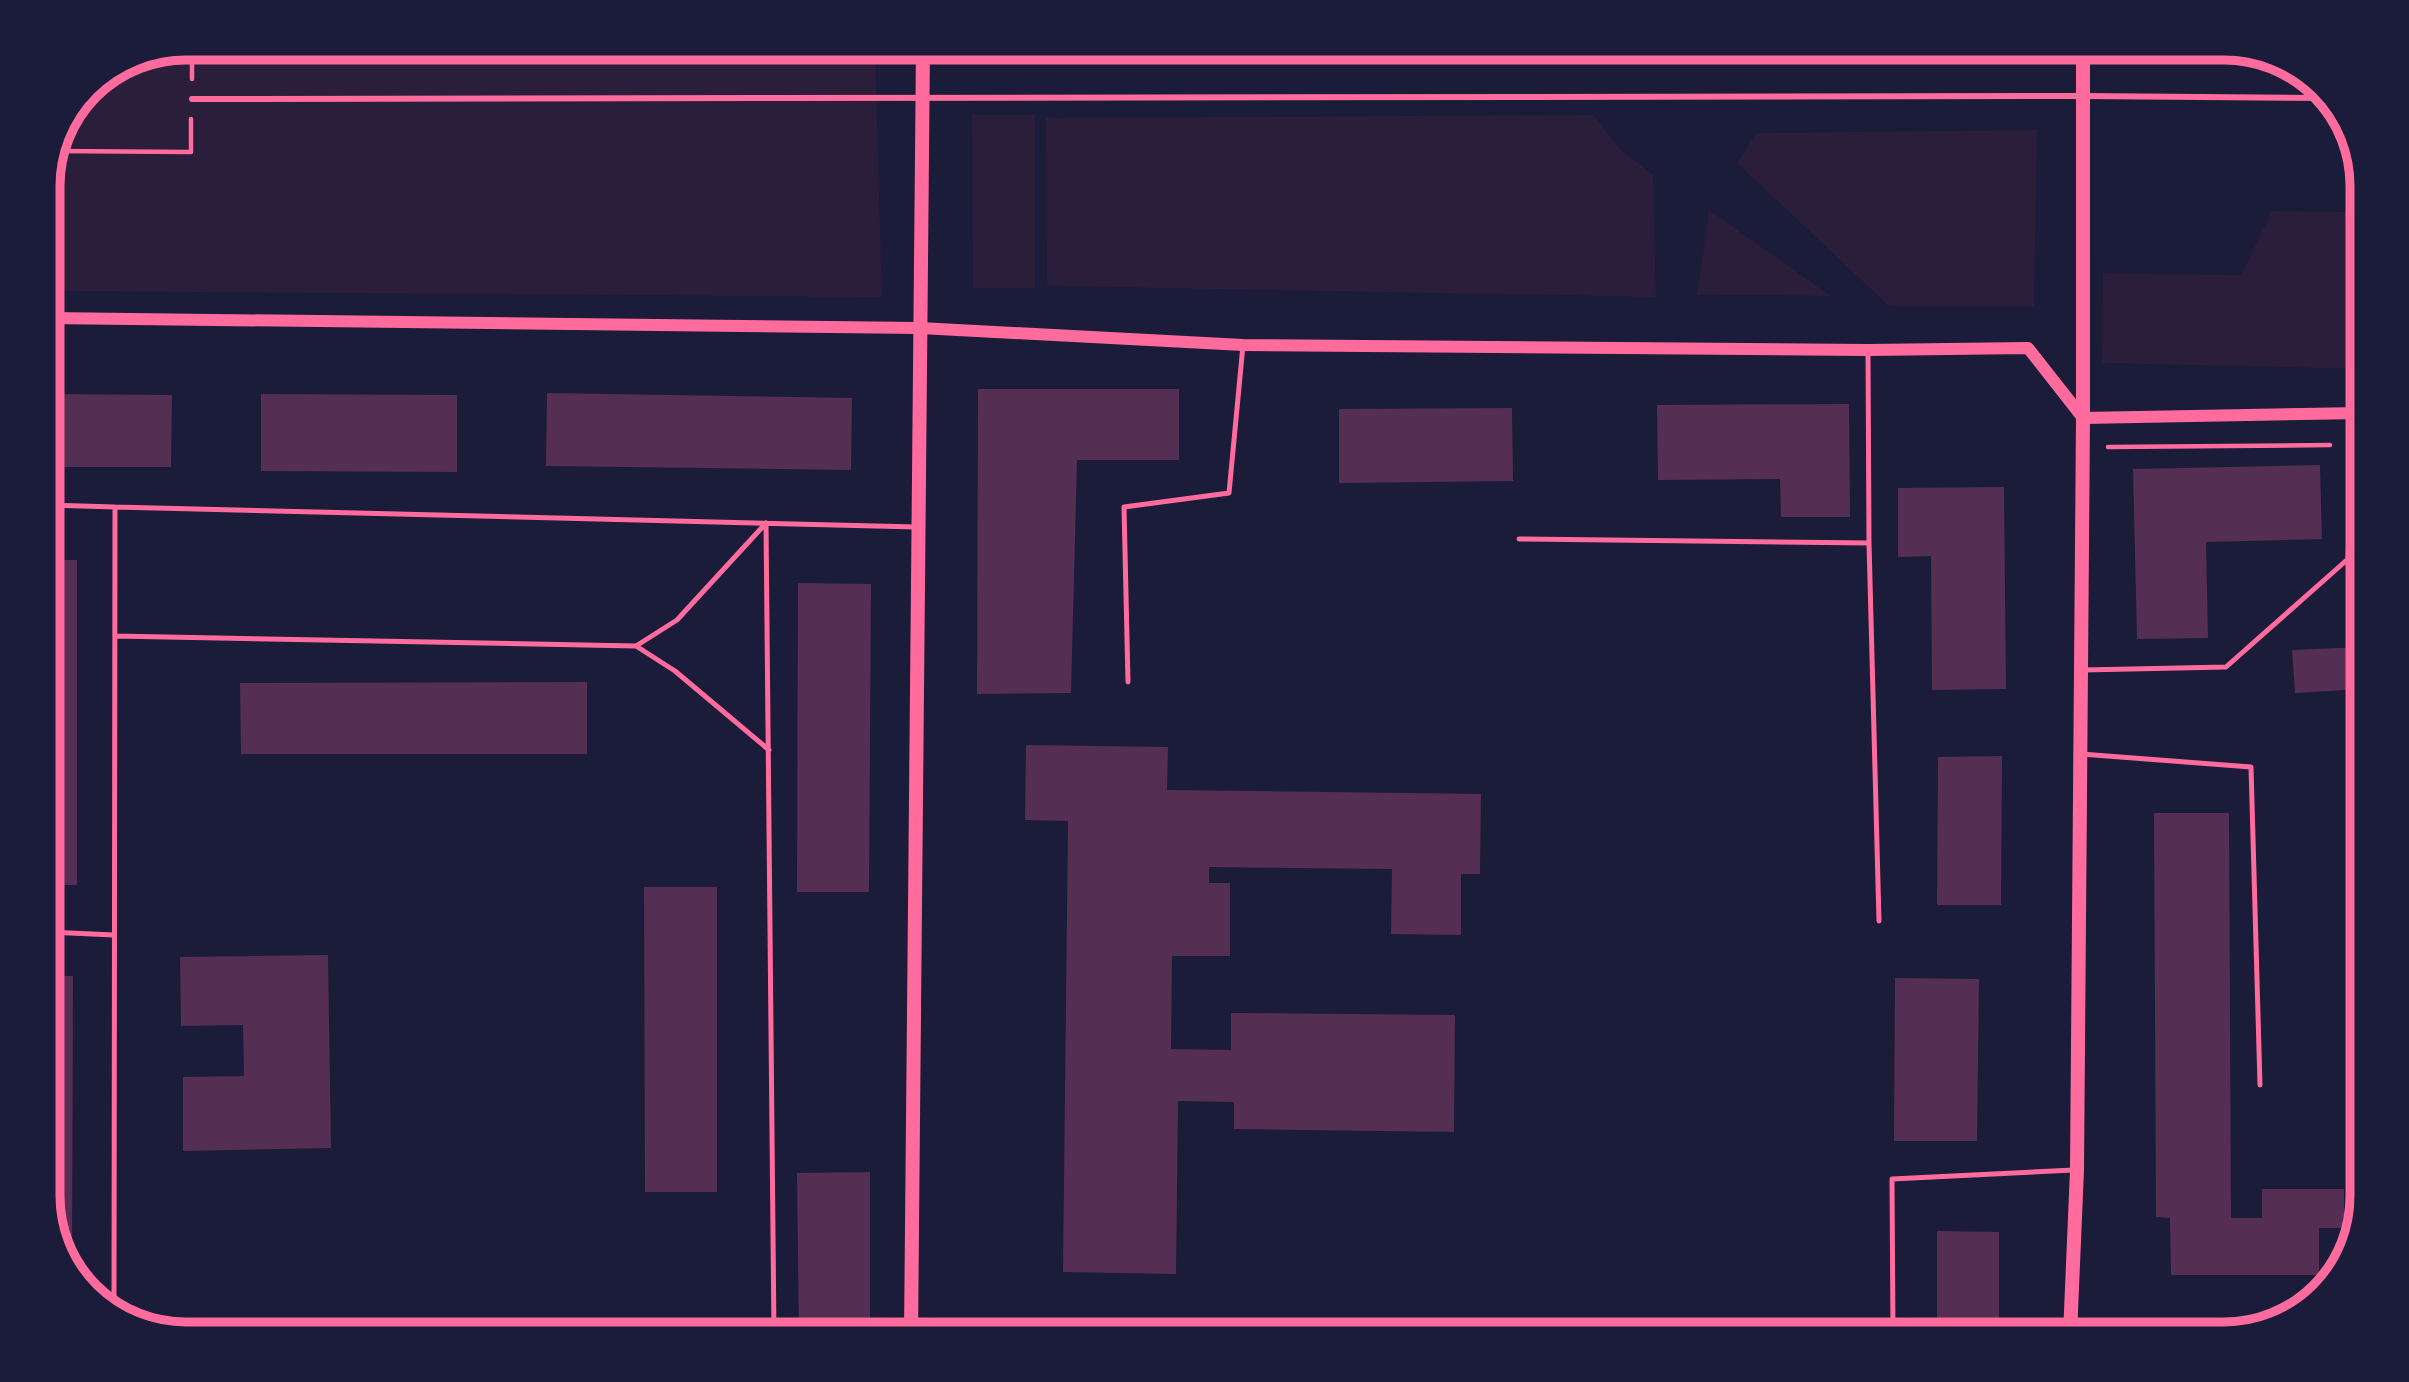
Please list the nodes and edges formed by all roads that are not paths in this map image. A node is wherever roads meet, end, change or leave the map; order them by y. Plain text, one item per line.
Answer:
1 (923, 60) edge
2 (2083, 60) edge
3 (2084, 96) junction
4 (923, 98) junction
5 (2314, 98) edge
6 (192, 99) road end
7 (60, 318) edge
8 (920, 328) junction
9 (1243, 345) junction
10 (1868, 350) junction
11 (2349, 413) edge
12 (2083, 418) junction
13 (60, 505) edge
14 (115, 507) junction
15 (766, 523) junction
16 (918, 527) junction
17 (2349, 528) edge
18 (1519, 539) dead end
19 (1869, 543) junction
20 (115, 636) junction
21 (636, 646) junction
22 (2081, 670) junction
23 (1128, 682) dead end
24 (769, 750) junction
25 (2081, 754) junction
26 (1879, 921) dead end
27 (60, 933) edge
28 (114, 936) junction
29 (2260, 1085) dead end
30 (2077, 1170) junction
31 (114, 1300) edge
32 (774, 1322) edge
33 (911, 1322) edge
34 (1893, 1322) edge
35 (2071, 1322) edge

1 - 4 main road
2 - 3 main road
3 - 4 street
3 - 5 street
3 - 12 main road
4 - 6 street
4 - 8 main road
7 - 8 street
8 - 9 street
8 - 16 main road
9 - 10 street
9 - 23 lane
10 - 12 street
10 - 19 lane
11 - 12 street
12 - 22 main road
13 - 14 lane
14 - 15 lane
14 - 20 lane
15 - 16 lane
15 - 21 lane
15 - 24 lane
16 - 33 main road
17 - 22 lane
18 - 19 lane
19 - 26 lane
20 - 21 lane
20 - 28 lane
21 - 24 lane
22 - 25 main road
24 - 32 lane
25 - 29 lane
25 - 30 main road
27 - 28 lane
28 - 31 lane
30 - 34 lane
30 - 35 main road

